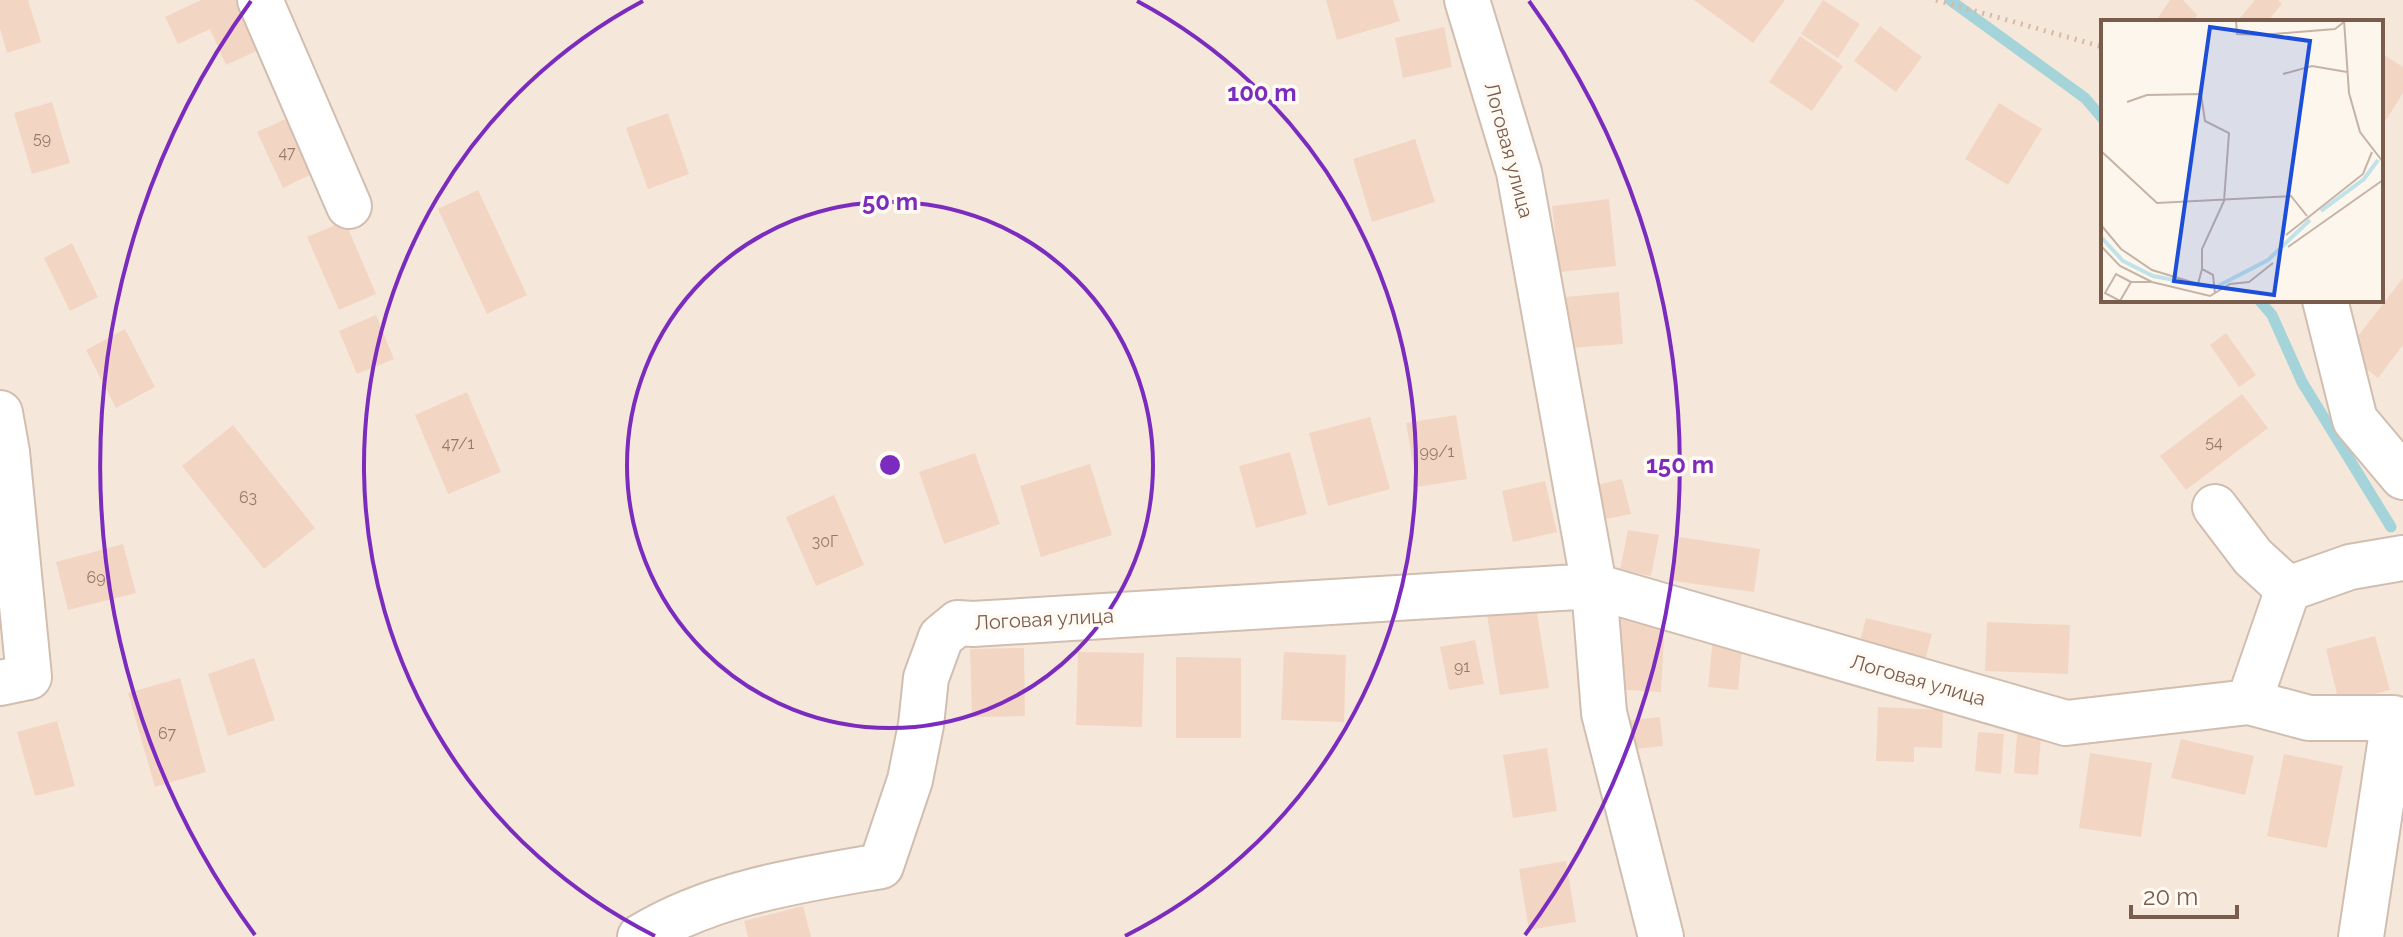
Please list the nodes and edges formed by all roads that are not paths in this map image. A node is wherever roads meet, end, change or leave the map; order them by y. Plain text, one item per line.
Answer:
1 (260, 0) edge
2 (1467, 0) edge
3 (349, 206) dead end
4 (2326, 302) edge
5 (0, 413) edge
6 (2403, 477) edge
7 (2215, 507) dead end
8 (2403, 558) edge
9 (1594, 586) junction
10 (2288, 589) junction
11 (15, 680) edge
12 (2249, 702) junction
13 (640, 937) edge
14 (1661, 937) edge
15 (2361, 937) edge

1 - 3 street
2 - 9 street, Логовая улица
4 - 6 street
5 - 11 street
7 - 10 street
8 - 10 street
9 - 12 street, Логовая улица
9 - 13 street, Логовая улица
9 - 14 street, Логовая улица
10 - 12 street
12 - 15 street, Логовая улица

